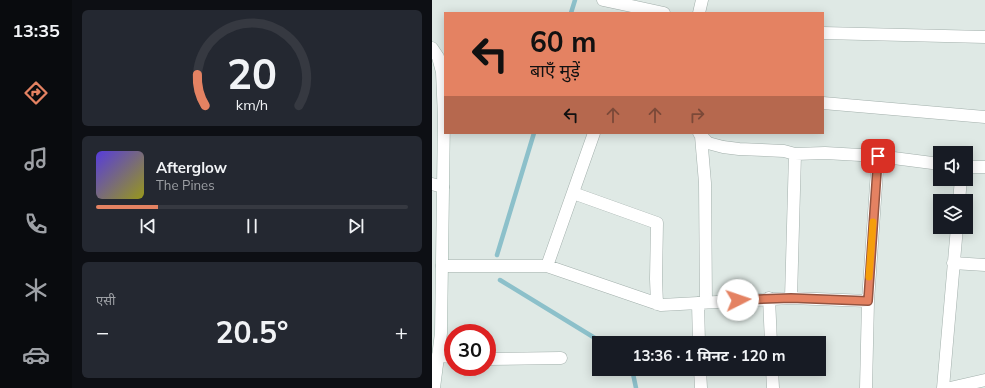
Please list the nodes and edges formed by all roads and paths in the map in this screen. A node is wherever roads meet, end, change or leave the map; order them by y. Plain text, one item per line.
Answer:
1 (603, 0) edge
2 (702, 0) edge
3 (659, 12) edge
4 (699, 12) edge
5 (824, 32) edge
6 (985, 37) edge
7 (432, 48) edge
8 (824, 103) edge
9 (985, 117) edge
10 (594, 134) edge
11 (700, 135) edge
12 (795, 154) junction
13 (878, 156) junction
14 (933, 163) edge
15 (973, 167) edge
16 (985, 168) edge
17 (437, 186) edge
18 (574, 193) junction
19 (956, 234) edge
20 (953, 263) junction
21 (442, 266) junction
22 (547, 266) junction
23 (985, 266) edge
24 (769, 298) junction
25 (791, 298) junction
26 (868, 301) junction
27 (702, 303) junction
28 (657, 304) junction
29 (700, 336) edge
30 (771, 336) edge
31 (438, 356) junction
32 (444, 356) edge
33 (561, 358) dead end
34 (496, 359) edge
35 (700, 376) edge
36 (772, 376) edge
37 (985, 380) edge
38 (434, 388) edge
39 (701, 388) edge
40 (773, 388) edge
41 (866, 388) edge
42 (942, 388) edge
43 (950, 388) edge

1 - 3 street
2 - 4 street
5 - 6 street
7 - 17 street
8 - 9 street
10 - 18 street
11 - 12 street
11 - 27 street
12 - 13 street
12 - 25 street
13 - 14 street
13 - 26 street
15 - 16 street
17 - 21 street
18 - 22 street
18 - 28 street
19 - 20 street
20 - 23 street
20 - 42 street
21 - 22 street
21 - 31 street
22 - 28 street
24 - 25 street
24 - 27 street
24 - 30 street
25 - 26 street
26 - 41 street
27 - 28 street
27 - 29 street
31 - 32 street
31 - 38 street
33 - 34 street
35 - 39 street
36 - 40 street
37 - 43 street

